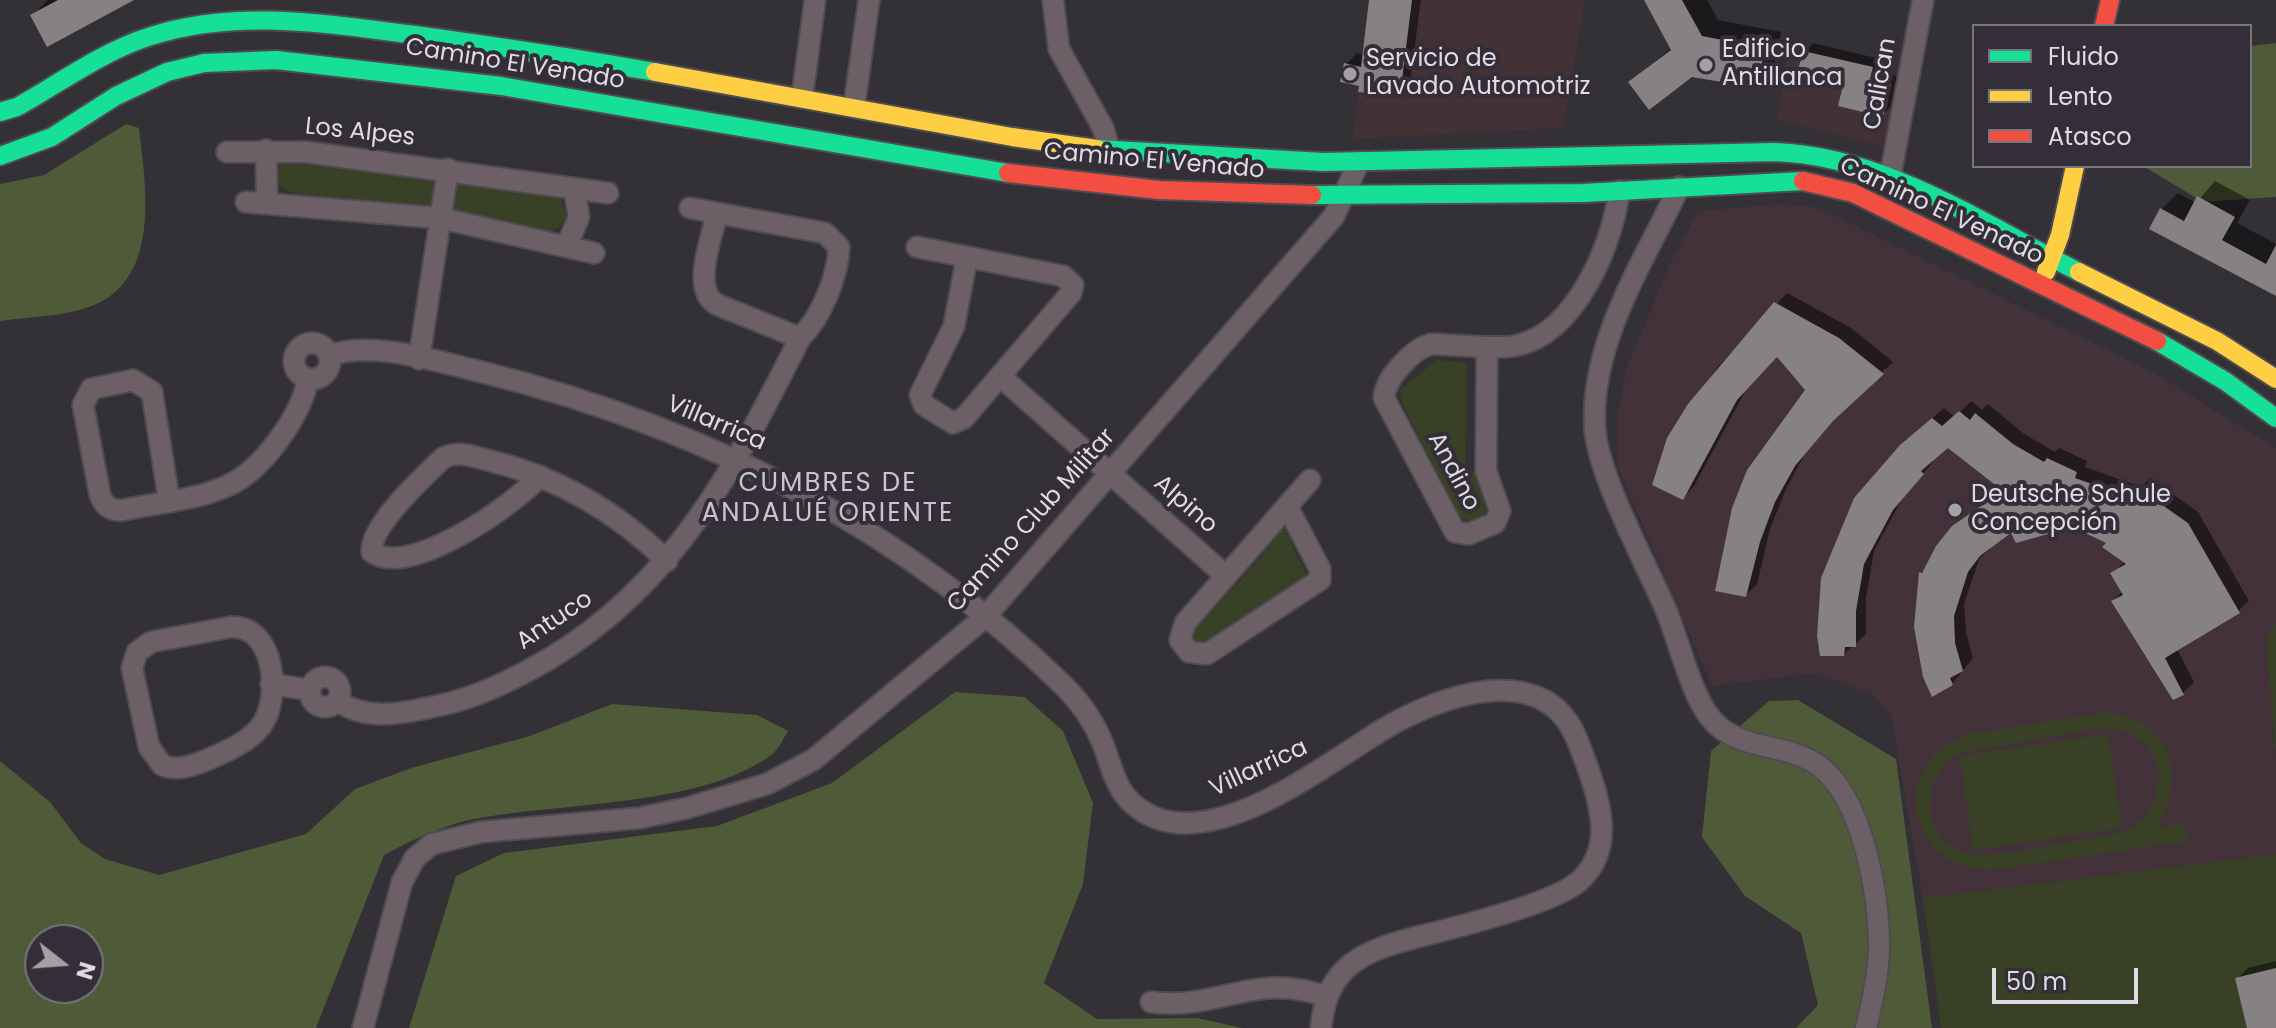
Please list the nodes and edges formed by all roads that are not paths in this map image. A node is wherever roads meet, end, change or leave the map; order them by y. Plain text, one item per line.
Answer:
1 (815, 0) edge
2 (869, 0) edge
3 (1053, 0) edge
4 (1923, 0) edge
5 (2110, 0) edge
6 (2104, 24) edge
7 (507, 47) junction
8 (501, 86) junction
9 (802, 98) junction
10 (854, 107) junction
11 (0, 112) edge
12 (266, 150) junction
13 (1110, 151) junction
14 (227, 152) dead end
15 (0, 156) edge
16 (1359, 162) junction
17 (2075, 168) edge
18 (448, 169) junction
19 (1890, 177) junction
20 (1679, 187) junction
21 (574, 188) junction
22 (1619, 191) junction
23 (608, 193) dead end
24 (1344, 197) junction
25 (690, 208) dead end
26 (717, 213) junction
27 (440, 218) junction
28 (567, 245) junction
29 (917, 247) dead end
30 (594, 253) dead end
31 (967, 257) junction
32 (2054, 258) junction
33 (2039, 284) junction
34 (800, 338) junction
35 (1487, 347) junction
36 (329, 355) junction
37 (419, 359) junction
38 (1000, 376) junction
39 (308, 379) junction
40 (2276, 379) edge
41 (2276, 418) edge
42 (736, 459) junction
43 (1111, 473) junction
44 (540, 476) junction
45 (1310, 480) dead end
46 (169, 500) junction
47 (1287, 506) junction
48 (667, 561) junction
49 (1226, 576) junction
50 (985, 617) junction
51 (271, 684) junction
52 (1327, 997) junction
53 (1151, 1002) dead end
54 (363, 1028) edge
55 (1321, 1028) edge
56 (1866, 1028) edge

1 - 9 street
2 - 10 street
3 - 13 street
4 - 19 street, Calican
5 - 6 street
7 - 8 street
7 - 9 street, Camino El Venado
7 - 11 street, Camino El Venado
8 - 15 street, Camino El Venado
8 - 24 street, Camino El Venado
9 - 10 street, Camino El Venado
10 - 13 street, Camino El Venado
12 - 14 street, Los Alpes
12 - 18 street, Los Alpes
12 - 27 street
13 - 16 street, Camino El Venado
16 - 19 street, Camino El Venado
16 - 24 street, Camino Club Militar
17 - 32 street
18 - 21 street, Los Alpes
18 - 27 street
19 - 32 street, Camino El Venado
20 - 22 street, Camino El Venado
20 - 33 street, Camino El Venado
20 - 56 street
21 - 23 street, Los Alpes
21 - 28 street
22 - 24 street, Camino El Venado
22 - 35 street, Andino
24 - 43 street, Camino Club Militar
25 - 26 street
26 - 34 street
26 - 34 street, Antuco
27 - 28 street
27 - 37 street
28 - 30 street
29 - 31 street
31 - 38 street
31 - 38 street
32 - 33 street
32 - 40 street, Camino El Venado
33 - 41 street, Camino El Venado
34 - 42 street, Antuco
35 - 35 street, Andino
36 - 37 street, Villarrica
36 - 39 street
36 - 39 street, Villarrica
37 - 42 street, Villarrica
38 - 43 street, Alpino
39 - 46 street
42 - 48 street, Antuco
42 - 50 street, Villarrica
43 - 49 street, Alpino
43 - 50 street, Camino Club Militar
44 - 44 street
44 - 48 street
45 - 47 street
46 - 46 street
47 - 49 street
47 - 49 street
48 - 51 street, Antuco
50 - 52 street, Villarrica
50 - 54 street, Camino Club Militar
51 - 51 street
52 - 53 street
52 - 55 street, Villarrica

